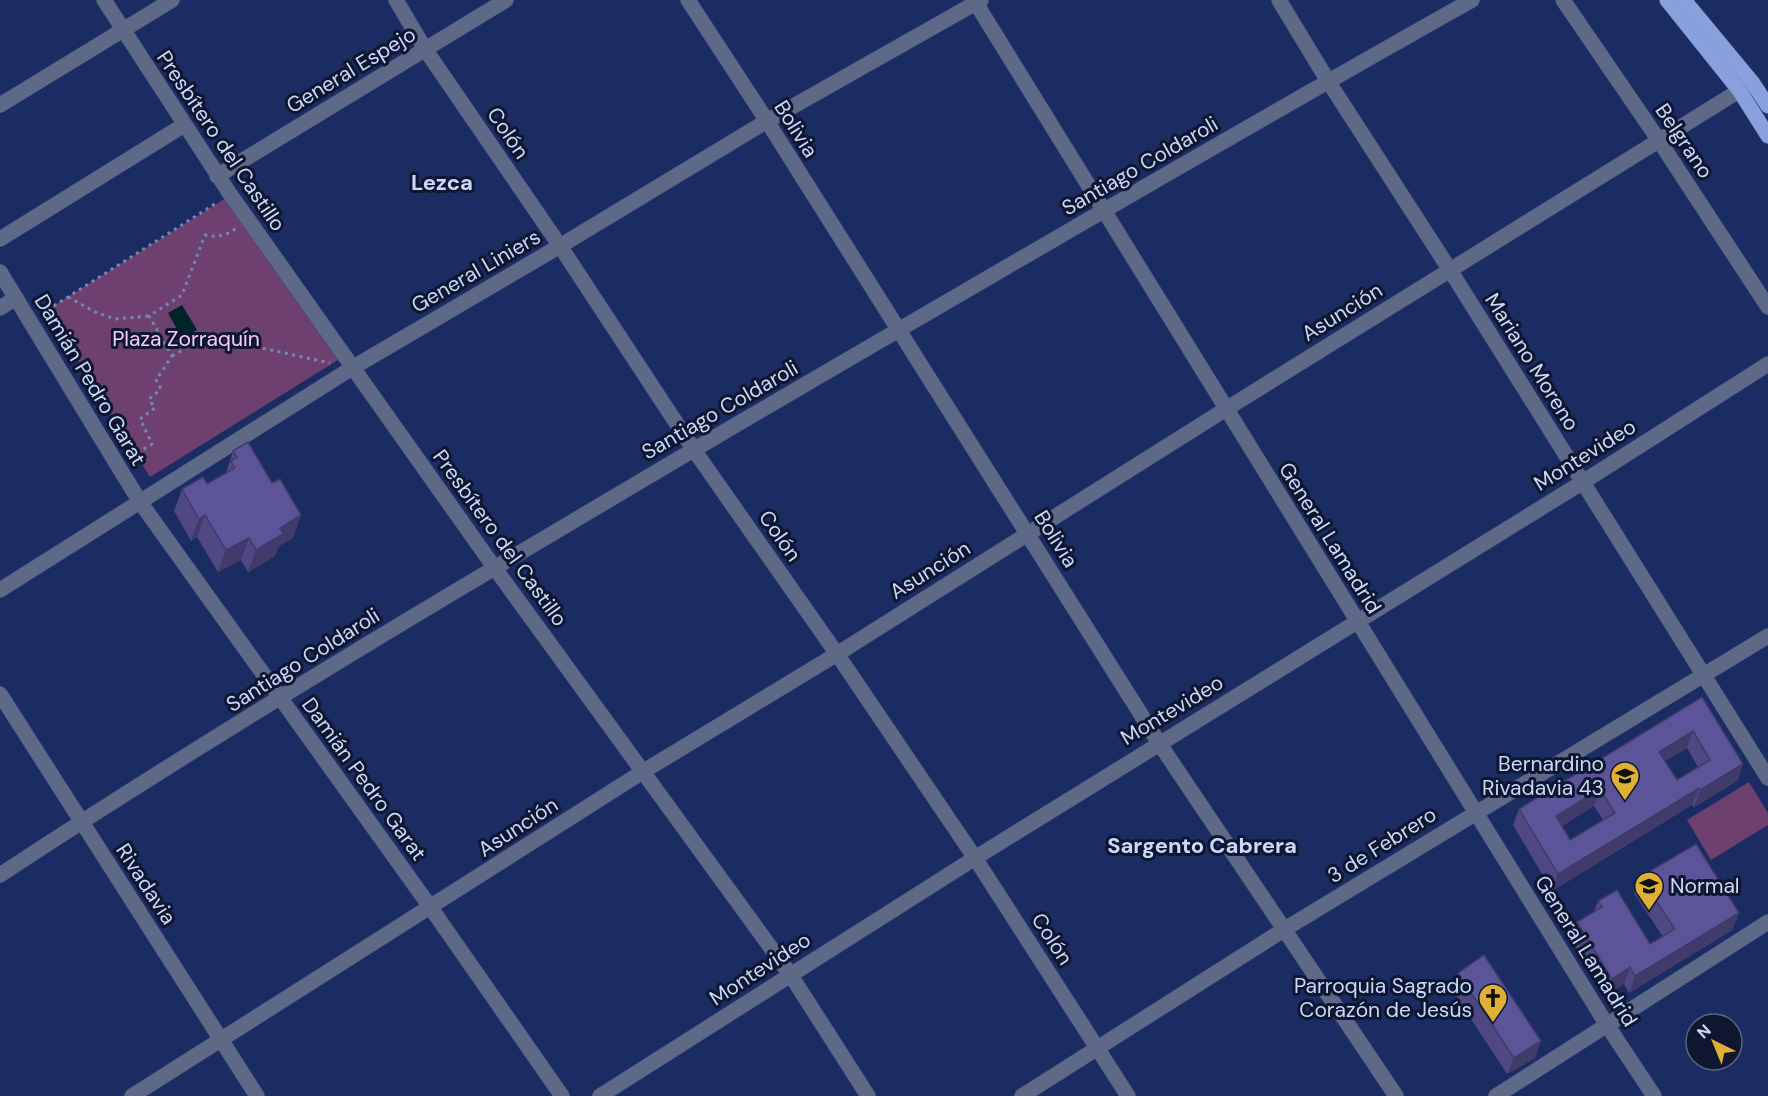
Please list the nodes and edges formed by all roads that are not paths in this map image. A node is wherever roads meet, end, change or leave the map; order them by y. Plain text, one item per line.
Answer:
1 (104, 0) edge
2 (172, 0) edge
3 (396, 0) edge
4 (506, 0) edge
5 (688, 0) edge
6 (1279, 0) edge
7 (1472, 0) edge
8 (1563, 0) edge
9 (1668, 0) edge
10 (1684, 0) edge
11 (977, 1) edge
12 (122, 30) junction
13 (425, 49) junction
14 (1328, 81) junction
15 (1746, 86) junction
16 (0, 105) edge
17 (1768, 106) edge
18 (767, 122) junction
19 (184, 125) junction
20 (1768, 136) edge
21 (1658, 139) junction
22 (217, 176) junction
23 (1105, 211) junction
24 (0, 239) edge
25 (560, 246) junction
26 (1450, 270) junction
27 (0, 272) edge
28 (16, 298) junction
29 (1768, 307) edge
30 (0, 309) edge
31 (898, 330) junction
32 (1768, 364) edge
33 (352, 368) junction
34 (1226, 409) junction
35 (694, 450) junction
36 (1583, 482) junction
37 (140, 502) junction
38 (1027, 533) junction
39 (494, 567) junction
40 (0, 590) edge
41 (1357, 622) junction
42 (1768, 636) edge
43 (837, 654) junction
44 (1704, 675) junction
45 (0, 694) edge
46 (279, 698) junction
47 (1159, 742) junction
48 (644, 771) junction
49 (1768, 778) edge
50 (1476, 812) junction
51 (81, 822) junction
52 (975, 858) junction
53 (0, 875) edge
54 (431, 908) junction
55 (1768, 922) edge
56 (1285, 929) junction
57 (790, 974) junction
58 (1607, 1025) junction
59 (221, 1041) junction
60 (1098, 1049) junction
61 (132, 1096) edge
62 (256, 1096) edge
63 (562, 1096) edge
64 (600, 1096) edge
65 (868, 1096) edge
66 (1022, 1096) edge
67 (1128, 1096) edge
68 (1396, 1096) edge
69 (1496, 1096) edge
70 (1654, 1096) edge

1 - 12 street, Presbítero del Castillo
2 - 12 street
3 - 13 street, Colón
4 - 13 street, General Espejo
5 - 18 street, Bolivia
6 - 14 street, Mariano Moreno
7 - 14 street, Santiago Coldaroli
8 - 21 street, Belgrano
9 - 15 main road
10 - 15 main road
11 - 18 street, General Liniers
11 - 23 street, General Lamadrid
12 - 16 street
12 - 19 street, Presbítero del Castillo
13 - 22 street, General Espejo
13 - 25 street, Colón
14 - 23 street, Santiago Coldaroli
14 - 26 street, Mariano Moreno
15 - 17 main road
15 - 20 main road
15 - 21 street, Asunción
18 - 25 street, General Liniers
18 - 31 street, Bolivia
19 - 22 street, Presbítero del Castillo
19 - 24 street
21 - 26 street, Asunción
21 - 29 street, Belgrano
22 - 33 street, Presbítero del Castillo
23 - 31 street, Santiago Coldaroli
23 - 34 street, General Lamadrid
25 - 33 street, General Liniers
25 - 35 street, Colón
26 - 34 street, Asunción
26 - 36 street, Mariano Moreno
27 - 28 street, Damián Pedro Garat
28 - 30 street
28 - 37 street, Damián Pedro Garat
31 - 35 street, Santiago Coldaroli
31 - 38 street, Bolivia
32 - 36 street, Montevideo
33 - 37 street, General Liniers
33 - 39 street, Presbítero del Castillo
34 - 38 street, Asunción
34 - 41 street, General Lamadrid
35 - 39 street, Santiago Coldaroli
35 - 43 street, Colón
36 - 41 street, Montevideo
36 - 44 street, Mariano Moreno
37 - 40 street, General Liniers
37 - 46 street, Damián Pedro Garat
38 - 43 street, Asunción
38 - 47 street, Bolivia
39 - 46 street, Santiago Coldaroli
39 - 48 street, Presbítero del Castillo
41 - 47 street, Montevideo
41 - 50 street, General Lamadrid
42 - 44 street, 3 de Febrero
43 - 48 street, Asunción
43 - 52 street, Colón
44 - 49 street, Mariano Moreno
44 - 50 street, 3 de Febrero
45 - 51 street, Rivadavia
46 - 51 street, Santiago Coldaroli
46 - 54 street, Damián Pedro Garat
47 - 52 street, Montevideo
47 - 56 street, Bolivia
48 - 54 street, Asunción
48 - 57 street, Presbítero del Castillo
50 - 56 street, 3 de Febrero
50 - 58 street, General Lamadrid
51 - 53 street, Santiago Coldaroli
51 - 59 street, Rivadavia
52 - 57 street, Montevideo
52 - 60 street, Colón
54 - 59 street, Asunción
54 - 63 street, Damián Pedro Garat
55 - 58 street
56 - 60 street, 3 de Febrero
56 - 68 street, Bolivia
57 - 64 street, Montevideo
57 - 65 street, Presbítero del Castillo
58 - 69 street
58 - 70 street, General Lamadrid
59 - 61 street, Asunción
59 - 62 street, Rivadavia
60 - 66 street, 3 de Febrero
60 - 67 street, Colón

